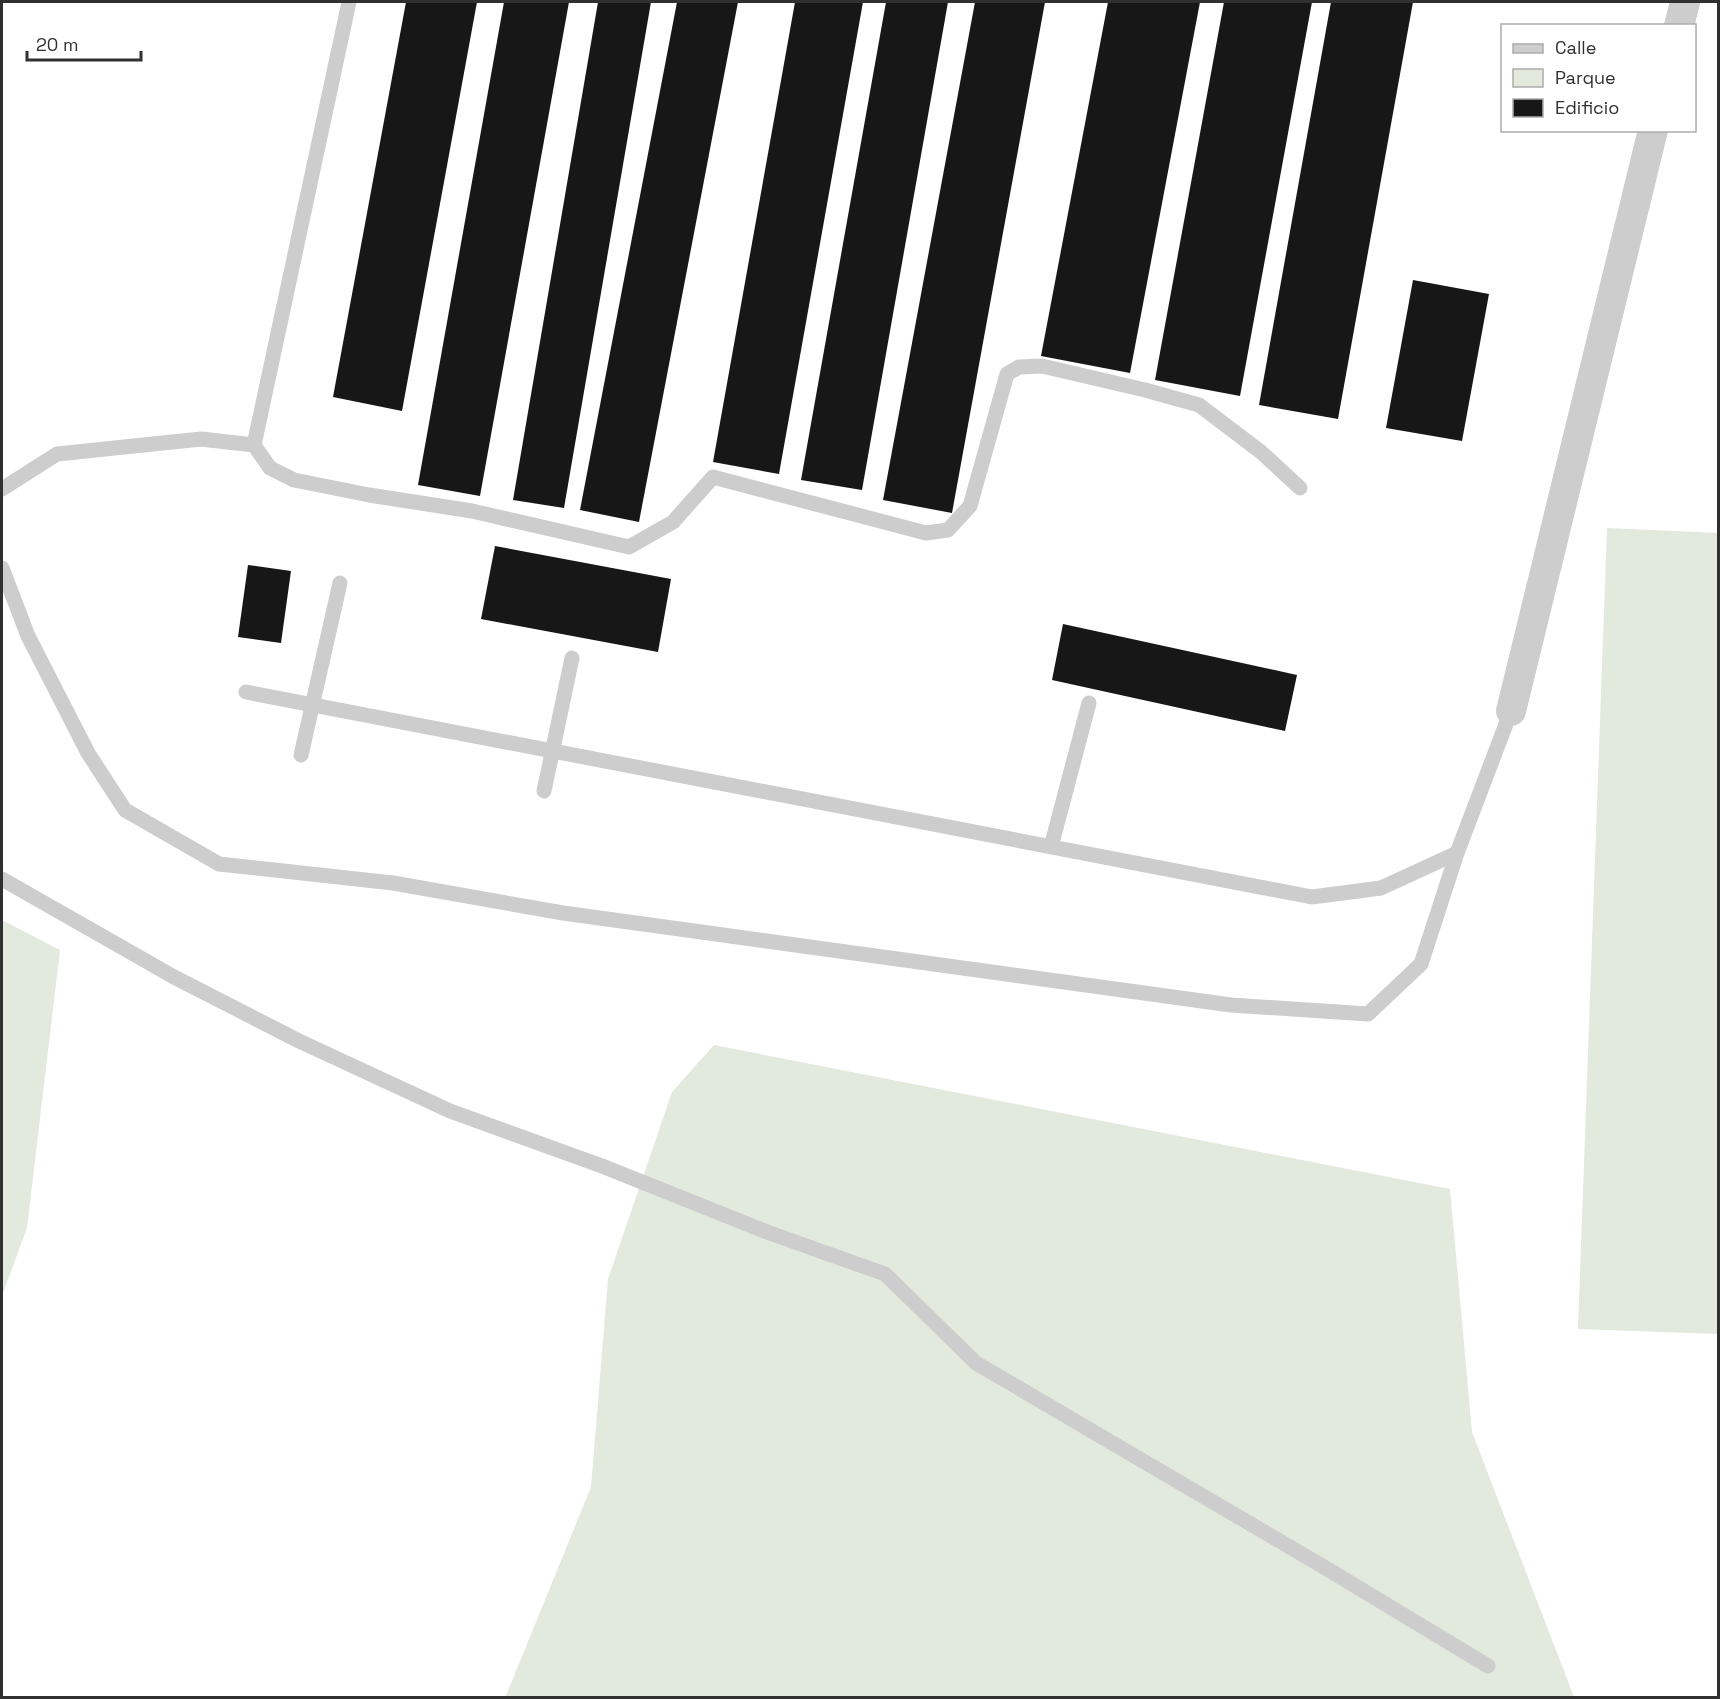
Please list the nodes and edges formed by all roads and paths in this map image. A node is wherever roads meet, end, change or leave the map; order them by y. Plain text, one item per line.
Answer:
1 (349, 2) edge
2 (1685, 2) edge
3 (1680, 24) edge
4 (1653, 132) edge
5 (254, 445) junction
6 (1300, 488) dead end
7 (2, 489) edge
8 (2, 568) edge
9 (340, 583) dead end
10 (572, 658) dead end
11 (246, 692) dead end
12 (1089, 704) dead end
13 (1511, 711) joint
14 (552, 751) junction
15 (301, 755) dead end
16 (544, 791) dead end
17 (1051, 847) junction
18 (1457, 853) junction
19 (2, 879) edge
20 (1488, 1666) dead end

1 - 5 lane
2 - 3 street
4 - 13 street
5 - 6 lane
5 - 7 lane
8 - 18 lane
9 - 15 lane
10 - 14 lane
11 - 14 lane
12 - 17 lane
13 - 18 lane
14 - 16 lane
14 - 17 lane
17 - 18 lane
19 - 20 lane

